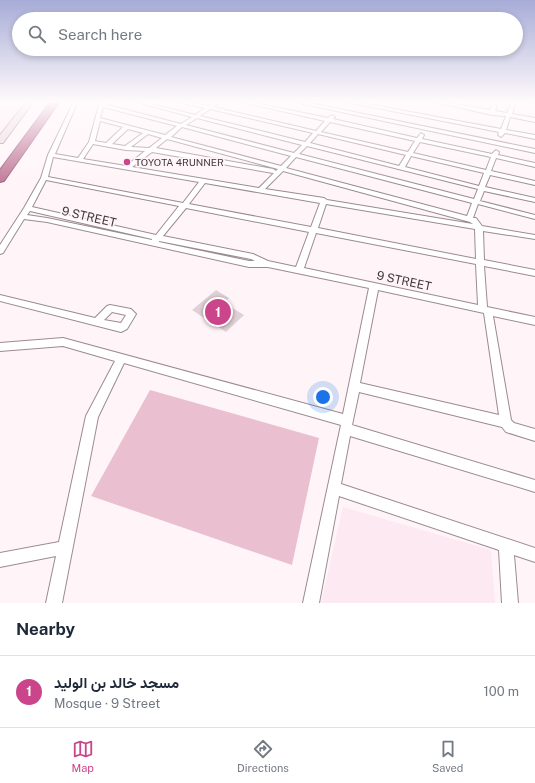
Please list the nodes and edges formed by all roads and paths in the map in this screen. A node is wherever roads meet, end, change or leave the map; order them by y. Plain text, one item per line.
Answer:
1 (9, 129) edge
2 (24, 129) edge
3 (35, 129) edge
4 (63, 129) edge
5 (95, 129) edge
6 (125, 129) edge
7 (136, 129) edge
8 (177, 129) edge
9 (193, 129) edge
10 (248, 129) edge
11 (305, 129) edge
12 (320, 129) edge
13 (370, 129) edge
14 (425, 129) joint
15 (492, 129) edge
16 (502, 131) junction
17 (147, 132) junction
18 (317, 132) junction
19 (168, 137) junction
20 (535, 138) edge
21 (419, 140) junction
22 (0, 141) edge
23 (92, 142) junction
24 (306, 144) junction
25 (499, 144) junction
26 (107, 145) junction
27 (126, 148) junction
28 (151, 150) junction
29 (535, 151) edge
30 (411, 153) junction
31 (51, 155) junction
32 (295, 155) junction
33 (494, 156) junction
34 (80, 159) junction
35 (0, 161) edge
36 (535, 165) edge
37 (128, 167) junction
38 (401, 168) junction
39 (280, 170) junction
40 (420, 172) junction
41 (488, 172) junction
42 (0, 178) edge
43 (44, 178) junction
44 (204, 182) junction
45 (535, 183) edge
46 (413, 185) junction
47 (388, 187) junction
48 (482, 188) junction
49 (261, 190) junction
50 (324, 200) junction
51 (535, 200) edge
52 (476, 203) junction
53 (185, 205) junction
54 (28, 208) junction
55 (22, 217) junction
56 (535, 217) edge
57 (469, 219) junction
58 (479, 227) junction
59 (313, 230) junction
60 (535, 237) edge
61 (156, 241) junction
62 (0, 251) edge
63 (480, 262) junction
64 (299, 270) junction
65 (535, 273) edge
66 (374, 287) junction
67 (0, 298) edge
68 (485, 310) junction
69 (98, 321) dead end
70 (535, 321) edge
71 (0, 347) edge
72 (121, 358) junction
73 (354, 386) junction
74 (506, 422) junction
75 (347, 425) junction
76 (535, 435) edge
77 (535, 486) edge
78 (334, 488) junction
79 (506, 545) junction
80 (64, 548) junction
81 (535, 555) edge
82 (0, 560) edge
83 (54, 603) edge
84 (311, 603) edge
85 (510, 603) edge

1 - 22 street
2 - 35 highway
3 - 42 highway
4 - 31 street
5 - 23 street
6 - 26 street
7 - 17 street
8 - 19 street
9 - 32 street
10 - 24 street
11 - 18 street
12 - 18 street
13 - 21 street
14 - 21 street
14 - 25 street
15 - 16 street
16 - 20 street
16 - 25 street
17 - 19 street
17 - 27 street
18 - 24 street
18 - 30 street
19 - 28 street
19 - 39 street
21 - 30 street
21 - 33 street
23 - 26 street
23 - 34 street
24 - 32 street
24 - 38 street
25 - 29 street
25 - 33 street
26 - 27 street
27 - 28 street
28 - 37 street
28 - 39 street
30 - 38 street
30 - 41 street
31 - 34 street
31 - 43 street
32 - 39 street
32 - 47 street
33 - 36 street
33 - 41 street
34 - 37 street
37 - 44 street
38 - 40 street
39 - 47 street
39 - 49 street
40 - 46 street
40 - 48 street
41 - 45 street
41 - 48 street
43 - 53 street
43 - 54 street
44 - 49 street
44 - 53 street
46 - 47 street
46 - 52 street
47 - 57 street
48 - 51 street
48 - 52 street
49 - 50 street
50 - 58 street
50 - 59 street
52 - 56 street
52 - 57 street
53 - 59 street
53 - 61 street
54 - 55 street
54 - 61 street, 9 STREET
55 - 61 street, 9 STREET
55 - 62 street
57 - 58 street
58 - 60 street
58 - 63 street
59 - 63 street
59 - 64 street
61 - 64 street, 9 STREET
63 - 65 street
63 - 68 street
64 - 66 street, 9 STREET
66 - 68 street, 9 STREET
66 - 73 street
67 - 69 street
68 - 70 street, 9 STREET
68 - 74 street
71 - 72 street
72 - 75 street
72 - 80 street
73 - 74 street
73 - 75 street
74 - 76 street
75 - 77 street
75 - 78 street
78 - 79 street
78 - 84 street
79 - 81 street
79 - 85 street
80 - 82 street
80 - 83 street

